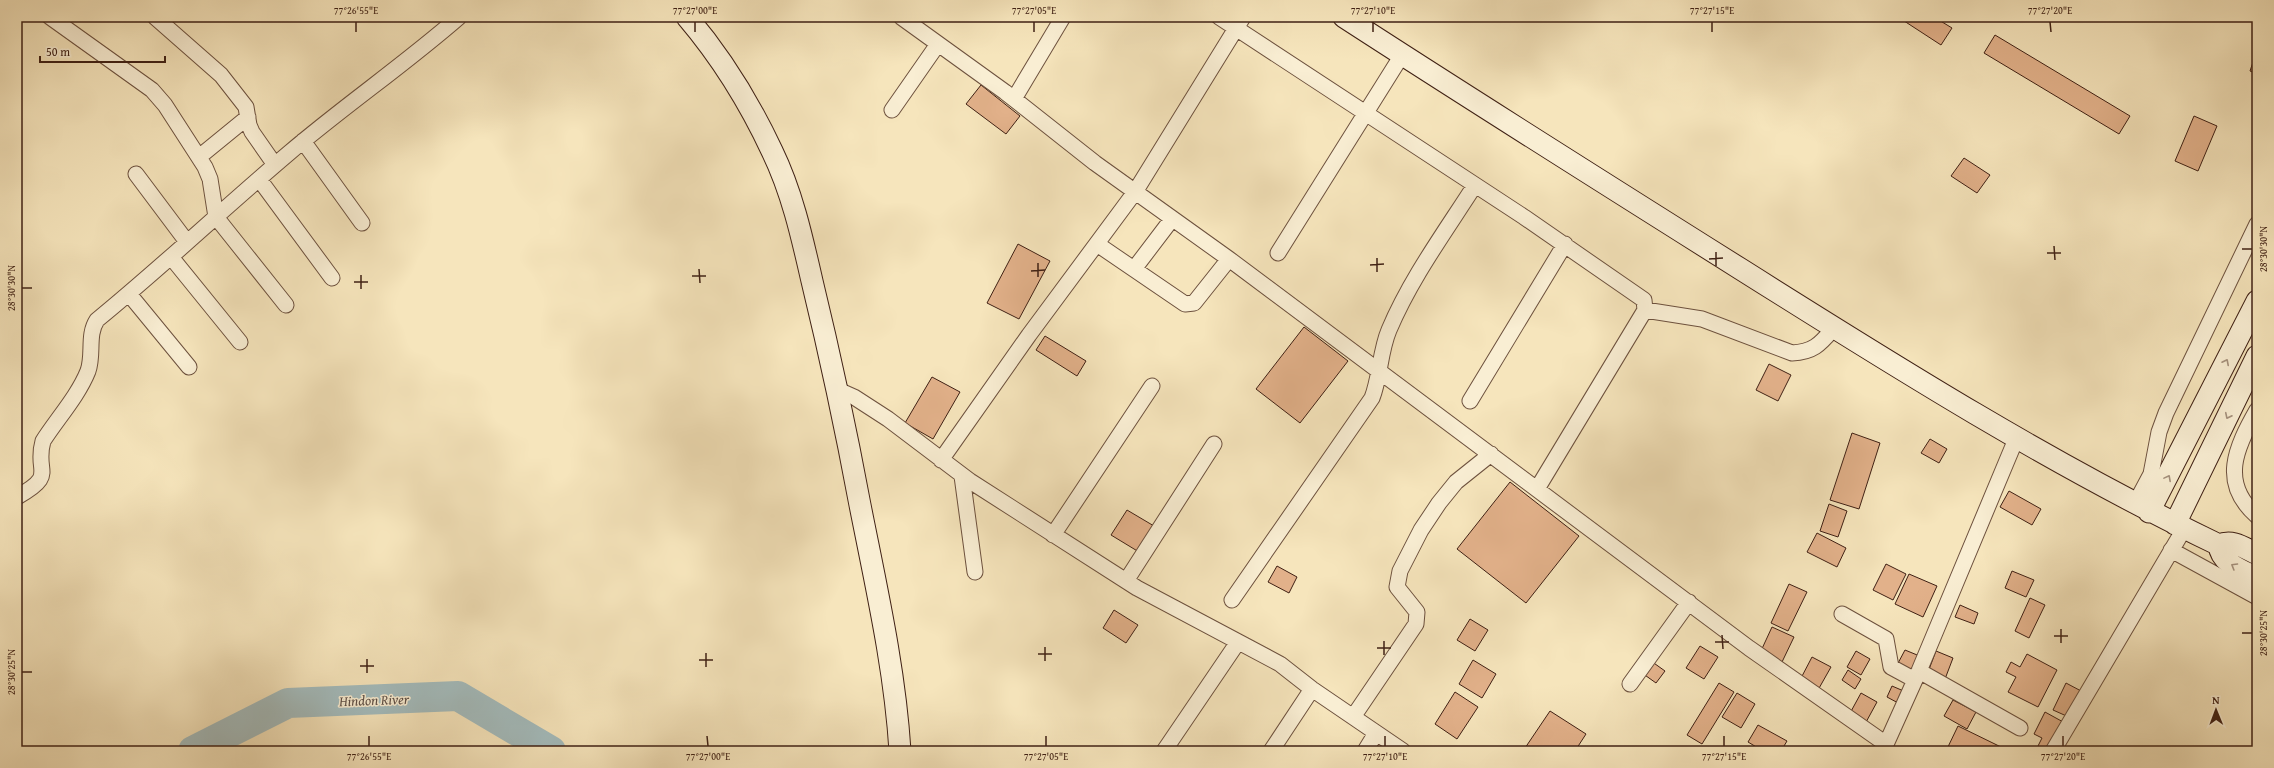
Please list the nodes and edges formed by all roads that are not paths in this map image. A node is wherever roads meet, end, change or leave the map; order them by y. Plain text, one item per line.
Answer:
1 (50, 17) edge
2 (155, 17) edge
3 (459, 17) edge
4 (687, 17) edge
5 (901, 17) edge
6 (1063, 17) edge
7 (1219, 17) edge
8 (1344, 17) edge
9 (1239, 23) edge
10 (938, 44) junction
11 (1402, 55) junction
12 (1014, 99) junction
13 (892, 110) dead end
14 (1366, 112) junction
15 (248, 117) junction
16 (303, 141) junction
17 (199, 157) junction
18 (275, 165) junction
19 (136, 174) dead end
20 (259, 179) junction
21 (1475, 185) junction
22 (1135, 192) junction
23 (216, 218) junction
24 (1172, 219) junction
25 (362, 223) dead end
26 (2257, 224) edge
27 (187, 242) junction
28 (1096, 244) junction
29 (1564, 244) junction
30 (1278, 253) dead end
31 (171, 257) junction
32 (1229, 259) junction
33 (1134, 269) junction
34 (332, 278) dead end
35 (129, 294) junction
36 (2257, 301) edge
37 (286, 305) dead end
38 (1645, 310) junction
39 (1834, 328) junction
40 (240, 342) dead end
41 (2257, 356) edge
42 (189, 367) dead end
43 (1377, 370) junction
44 (1152, 386) dead end
45 (836, 389) junction
46 (1470, 401) dead end
47 (2257, 410) edge
48 (2016, 439) junction
49 (1214, 444) dead end
50 (1491, 454) junction
51 (941, 460) junction
52 (962, 476) junction
53 (1537, 489) junction
54 (17, 497) edge
55 (2142, 508) junction
56 (2257, 516) edge
57 (2180, 527) junction
58 (1053, 535) junction
59 (2219, 546) junction
60 (2170, 550) junction
61 (2257, 554) edge
62 (975, 572) dead end
63 (2257, 578) edge
64 (1126, 581) junction
65 (2257, 597) edge
66 (1232, 600) dead end
67 (1689, 602) junction
68 (1842, 614) dead end
69 (1238, 642) junction
70 (1917, 676) junction
71 (1630, 684) dead end
72 (1312, 689) junction
73 (1353, 717) junction
74 (2020, 728) dead end
75 (1376, 733) junction
76 (1884, 748) edge
77 (900, 751) edge
78 (1164, 751) edge
79 (1272, 751) edge
80 (1365, 751) edge
81 (1403, 751) edge
82 (2053, 751) edge

1 - 17 street
2 - 15 street
3 - 16 street
4 - 45 street
5 - 10 street
6 - 12 street
7 - 9 street
8 - 11 street
9 - 14 street
9 - 22 street
10 - 12 street
10 - 13 street
11 - 14 street
11 - 39 street
12 - 22 street
14 - 21 street
14 - 30 street
15 - 17 street
15 - 18 street
16 - 18 street
16 - 25 street
17 - 23 street
18 - 20 street
19 - 27 street
20 - 23 street
20 - 34 street
21 - 29 street
21 - 43 street
22 - 24 street
22 - 28 street
23 - 27 street
23 - 37 street
24 - 32 street
24 - 33 street
26 - 55 street
27 - 31 street
28 - 33 street
28 - 51 street
29 - 38 street
29 - 46 street
31 - 35 street
31 - 40 street
32 - 33 street
32 - 43 street
35 - 42 street
35 - 54 street
55 -> 36 street
38 - 39 street
38 - 53 street
39 - 48 street
41 -> 57 street
43 - 50 street
43 - 66 street
44 - 58 street
45 - 51 street
45 - 77 street
47 - 56 street
48 - 55 street
48 - 70 street
49 - 64 street
50 - 53 street
50 - 73 street
51 - 52 street
52 - 58 street
52 - 62 street
53 - 67 street
55 - 57 street
57 - 59 street
57 - 60 street
58 - 64 street
59 - 61 street
63 -> 59 street
60 - 65 street
60 - 82 street
64 - 69 street
67 - 71 street
67 - 76 street
68 - 70 street
69 - 72 street
69 - 78 street
70 - 74 street
70 - 76 street
72 - 73 street
72 - 79 street
73 - 75 street
75 - 80 street
75 - 81 street

